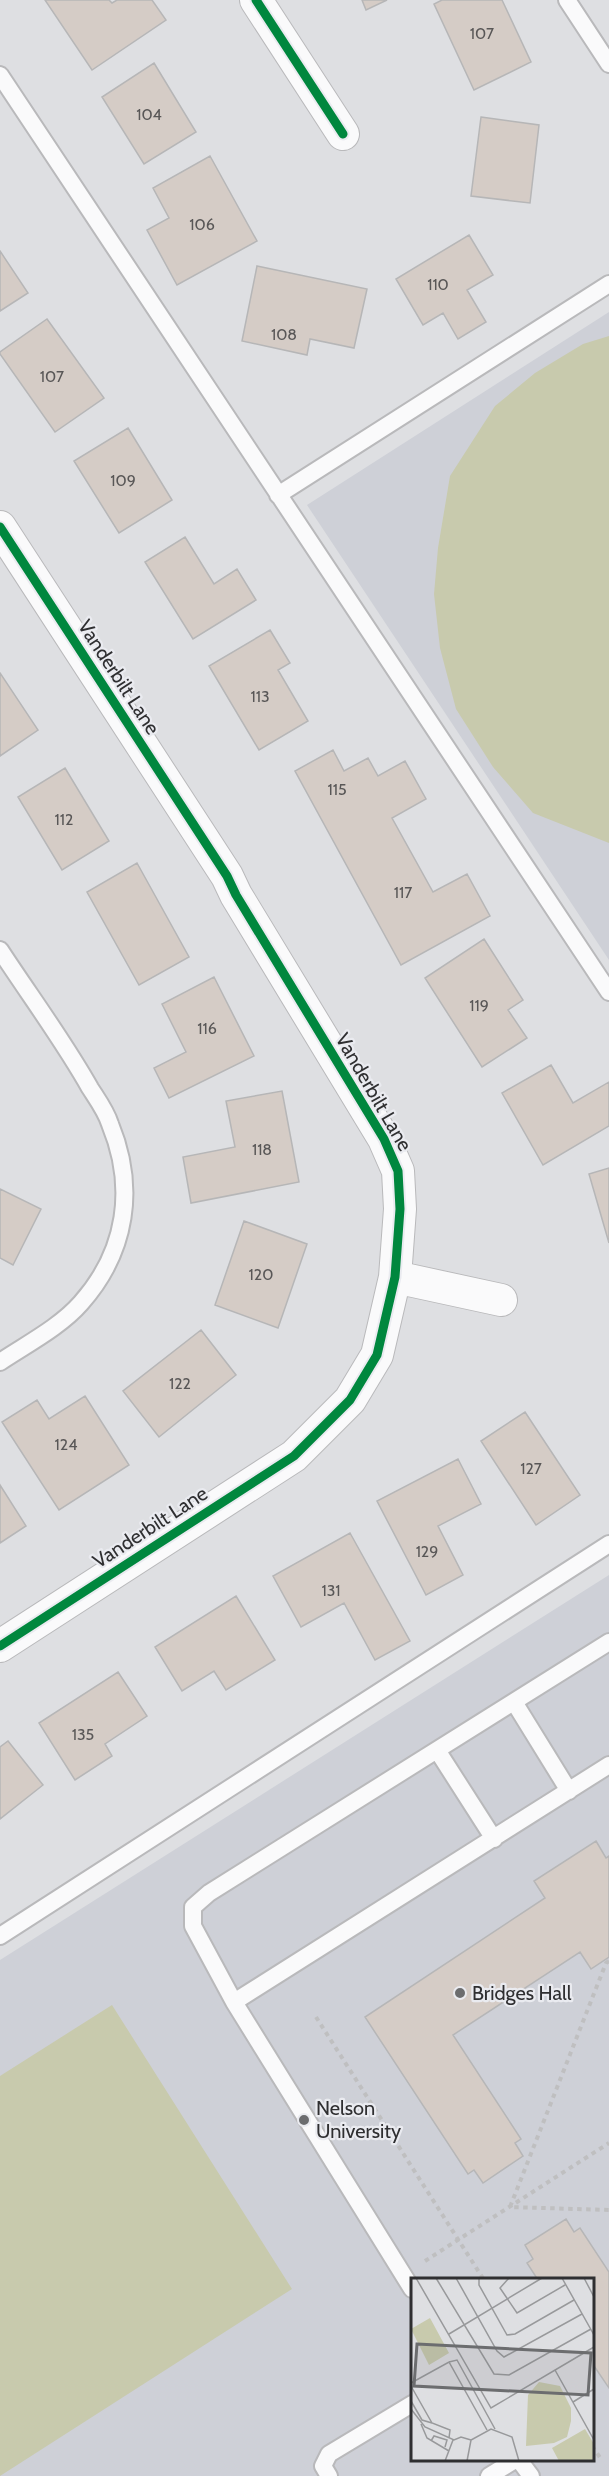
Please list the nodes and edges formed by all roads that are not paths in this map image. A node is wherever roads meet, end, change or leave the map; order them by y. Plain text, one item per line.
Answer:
1 (256, 0) edge
2 (567, 0) edge
3 (609, 64) edge
4 (0, 75) edge
5 (343, 134) dead end
6 (609, 284) edge
7 (279, 495) junction
8 (0, 527) edge
9 (0, 950) edge
10 (609, 992) edge
11 (395, 1277) junction
12 (501, 1300) dead end
13 (0, 1362) edge
14 (609, 1544) edge
15 (609, 1642) edge
16 (0, 1646) edge
17 (514, 1702) junction
18 (437, 1750) junction
19 (609, 1766) edge
20 (569, 1791) junction
21 (494, 1839) junction
22 (0, 1936) edge
23 (234, 2002) junction
24 (408, 2282) edge
25 (411, 2405) edge
26 (515, 2461) edge
27 (518, 2461) edge
28 (329, 2476) edge
29 (489, 2476) edge
30 (531, 2476) edge

1 - 5 street
2 - 3 lane
4 - 7 lane
6 - 7 lane
7 - 10 lane
8 - 11 street, Vanderbilt Lane
9 - 13 lane
11 - 12 street
11 - 16 street, Vanderbilt Lane
14 - 22 lane
15 - 17 lane
17 - 18 lane
17 - 20 lane
18 - 21 lane
18 - 23 lane
19 - 20 lane
20 - 21 lane
21 - 23 lane
23 - 24 lane
25 - 28 lane
26 - 29 lane
27 - 30 lane

